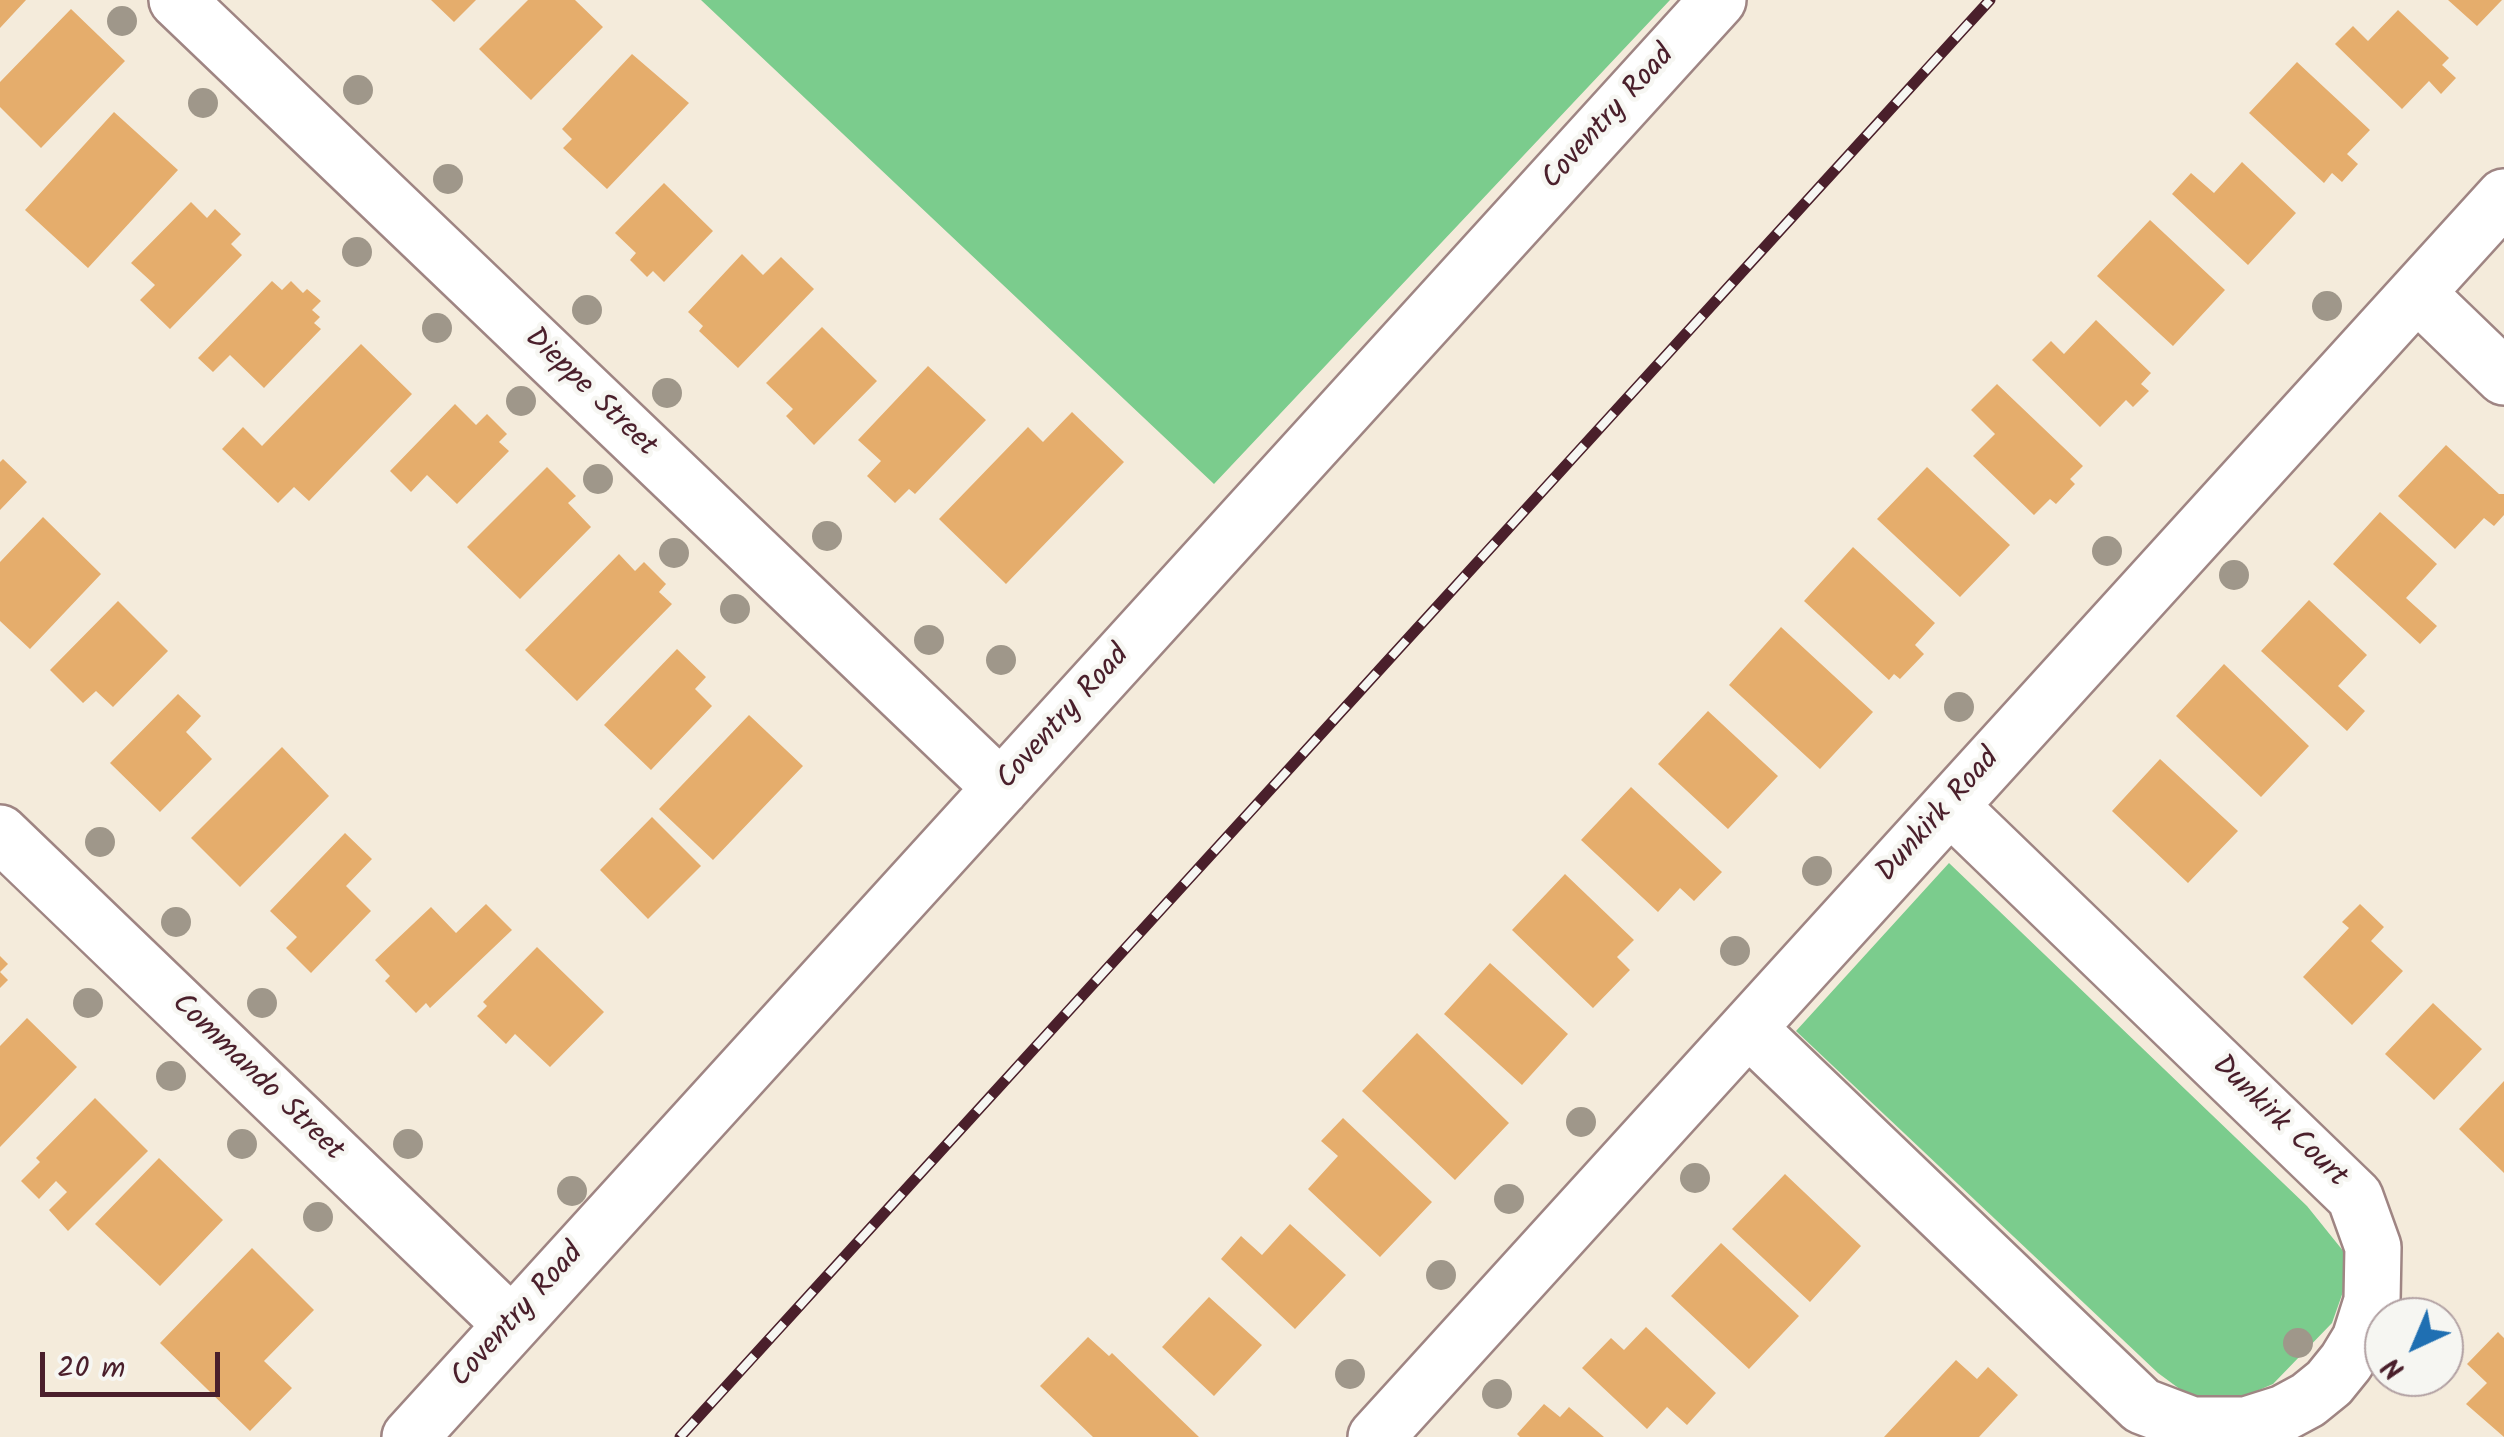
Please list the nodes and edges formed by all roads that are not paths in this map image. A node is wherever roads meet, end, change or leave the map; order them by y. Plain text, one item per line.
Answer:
1 (177, 0) edge
2 (1718, 0) edge
3 (2504, 197) edge
4 (2417, 293) junction
5 (2504, 377) edge
6 (1001, 788) junction
7 (1950, 806) junction
8 (0, 833) edge
9 (1748, 1028) junction
10 (512, 1325) junction
11 (410, 1437) edge
12 (1376, 1437) edge

1 - 6 street, Dieppe Street
2 - 6 street, Coventry Road
3 - 4 street, Dunkirk Road
4 - 5 street
4 - 7 street, Dunkirk Road
6 - 10 street, Coventry Road
7 - 9 street, Dunkirk Road
7 - 9 street, Dunkirk Court
8 - 10 street, Commando Street
9 - 12 street, Dunkirk Road
10 - 11 street, Coventry Road

